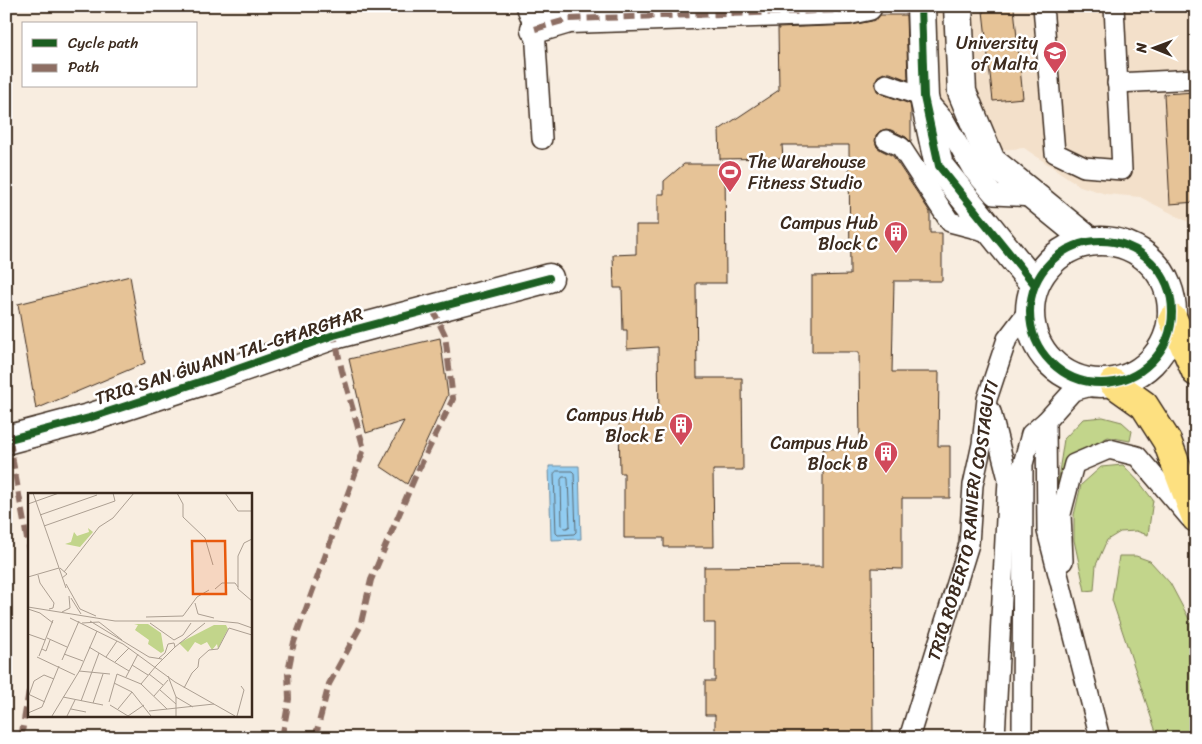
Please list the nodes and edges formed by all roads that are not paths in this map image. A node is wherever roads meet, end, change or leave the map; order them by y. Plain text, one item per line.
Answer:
1 (868, 6) edge
2 (921, 6) edge
3 (958, 6) edge
4 (1043, 6) edge
5 (1114, 6) edge
6 (536, 14) edge
7 (1196, 79) edge
8 (1117, 83) junction
9 (886, 84) dead end
10 (924, 96) junction
11 (542, 139) dead end
12 (886, 140) dead end
13 (1034, 197) junction
14 (992, 233) junction
15 (1089, 241) junction
16 (548, 278) dead end
17 (1032, 297) junction
18 (1173, 319) junction
19 (1196, 372) edge
20 (1106, 384) junction
21 (987, 399) junction
22 (1046, 421) junction
23 (6, 440) edge
24 (1196, 518) edge
25 (1196, 525) edge
26 (1063, 594) junction
27 (909, 738) edge
28 (995, 738) edge
29 (1022, 738) edge
30 (1100, 738) edge

1 - 6 street
2 - 10 street
3 - 13 street
4 - 8 lane
5 - 8 lane
6 - 11 lane
7 - 8 lane
9 - 10 lane
10 - 13 lane
10 - 14 street
12 - 14 lane
13 - 15 street
14 - 17 street
15 - 17 street
15 - 18 street
16 - 23 street, TRIQ SAN ĠWANN TAL-GĦARGĦAR
17 - 20 street
17 - 21 lane, TRIQ ROBERTO RANIERI COSTAGUTI
18 - 19 highway
18 - 20 street
20 - 22 lane
20 - 24 highway
21 - 27 lane, TRIQ ROBERTO RANIERI COSTAGUTI
21 - 28 lane
22 - 26 lane
22 - 29 lane
25 - 26 lane
26 - 30 lane

